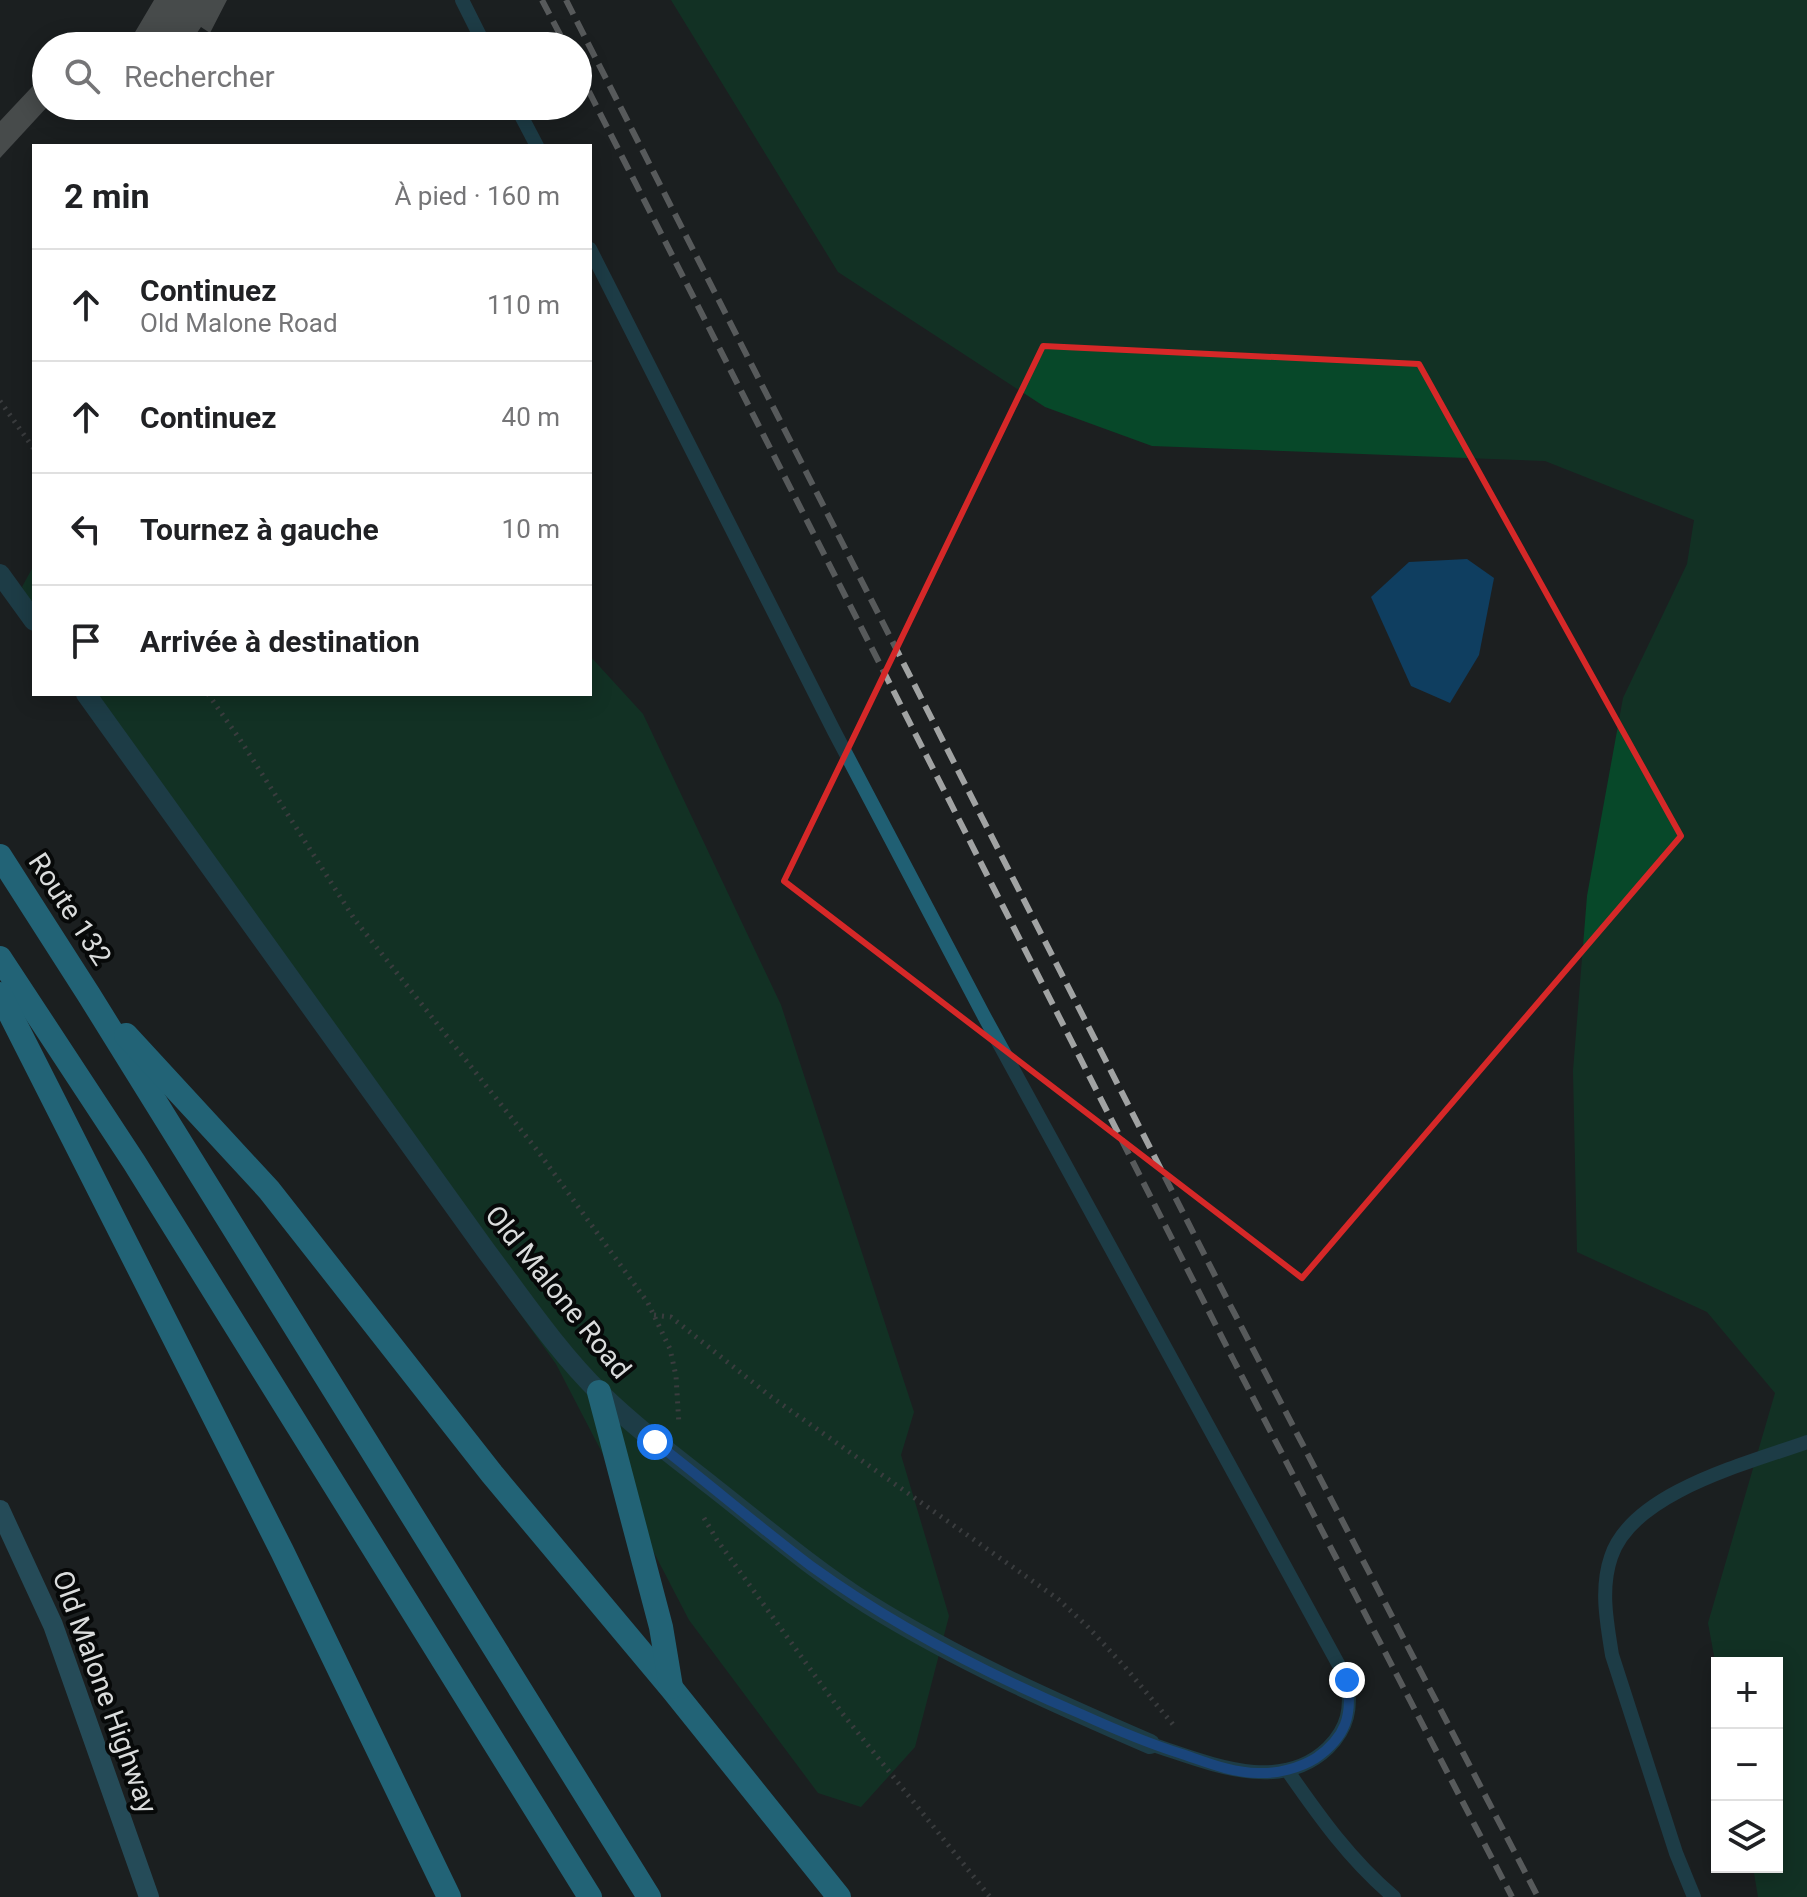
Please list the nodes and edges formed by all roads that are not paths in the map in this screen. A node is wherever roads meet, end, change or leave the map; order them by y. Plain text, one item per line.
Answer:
1 (462, 0) edge
2 (478, 32) edge
3 (523, 120) edge
4 (536, 144) edge
5 (592, 253) edge
6 (0, 574) edge
7 (32, 618) edge
8 (87, 696) edge
9 (0, 856) edge
10 (0, 958) edge
11 (0, 994) edge
12 (89, 995) junction
13 (599, 1392) junction
14 (1807, 1442) edge
15 (0, 1510) edge
16 (672, 1689) junction
17 (1150, 1744) joint
18 (1287, 1770) junction
19 (149, 1897) edge
20 (449, 1897) edge
21 (590, 1897) edge
22 (649, 1897) edge
23 (839, 1897) edge
24 (1394, 1897) edge
25 (1694, 1897) edge

1 - 2 lane
3 - 4 lane
5 - 18 lane
6 - 7 street
8 - 13 street, Old Malone Road
9 - 12 highway, Route 132
10 - 21 highway
11 - 20 highway
12 - 16 highway
12 - 22 highway
13 - 16 highway
13 - 17 street, Old Malone Road
14 - 25 lane
15 - 19 street, Old Malone Highway
16 - 23 highway
17 - 18 lane
18 - 24 lane

